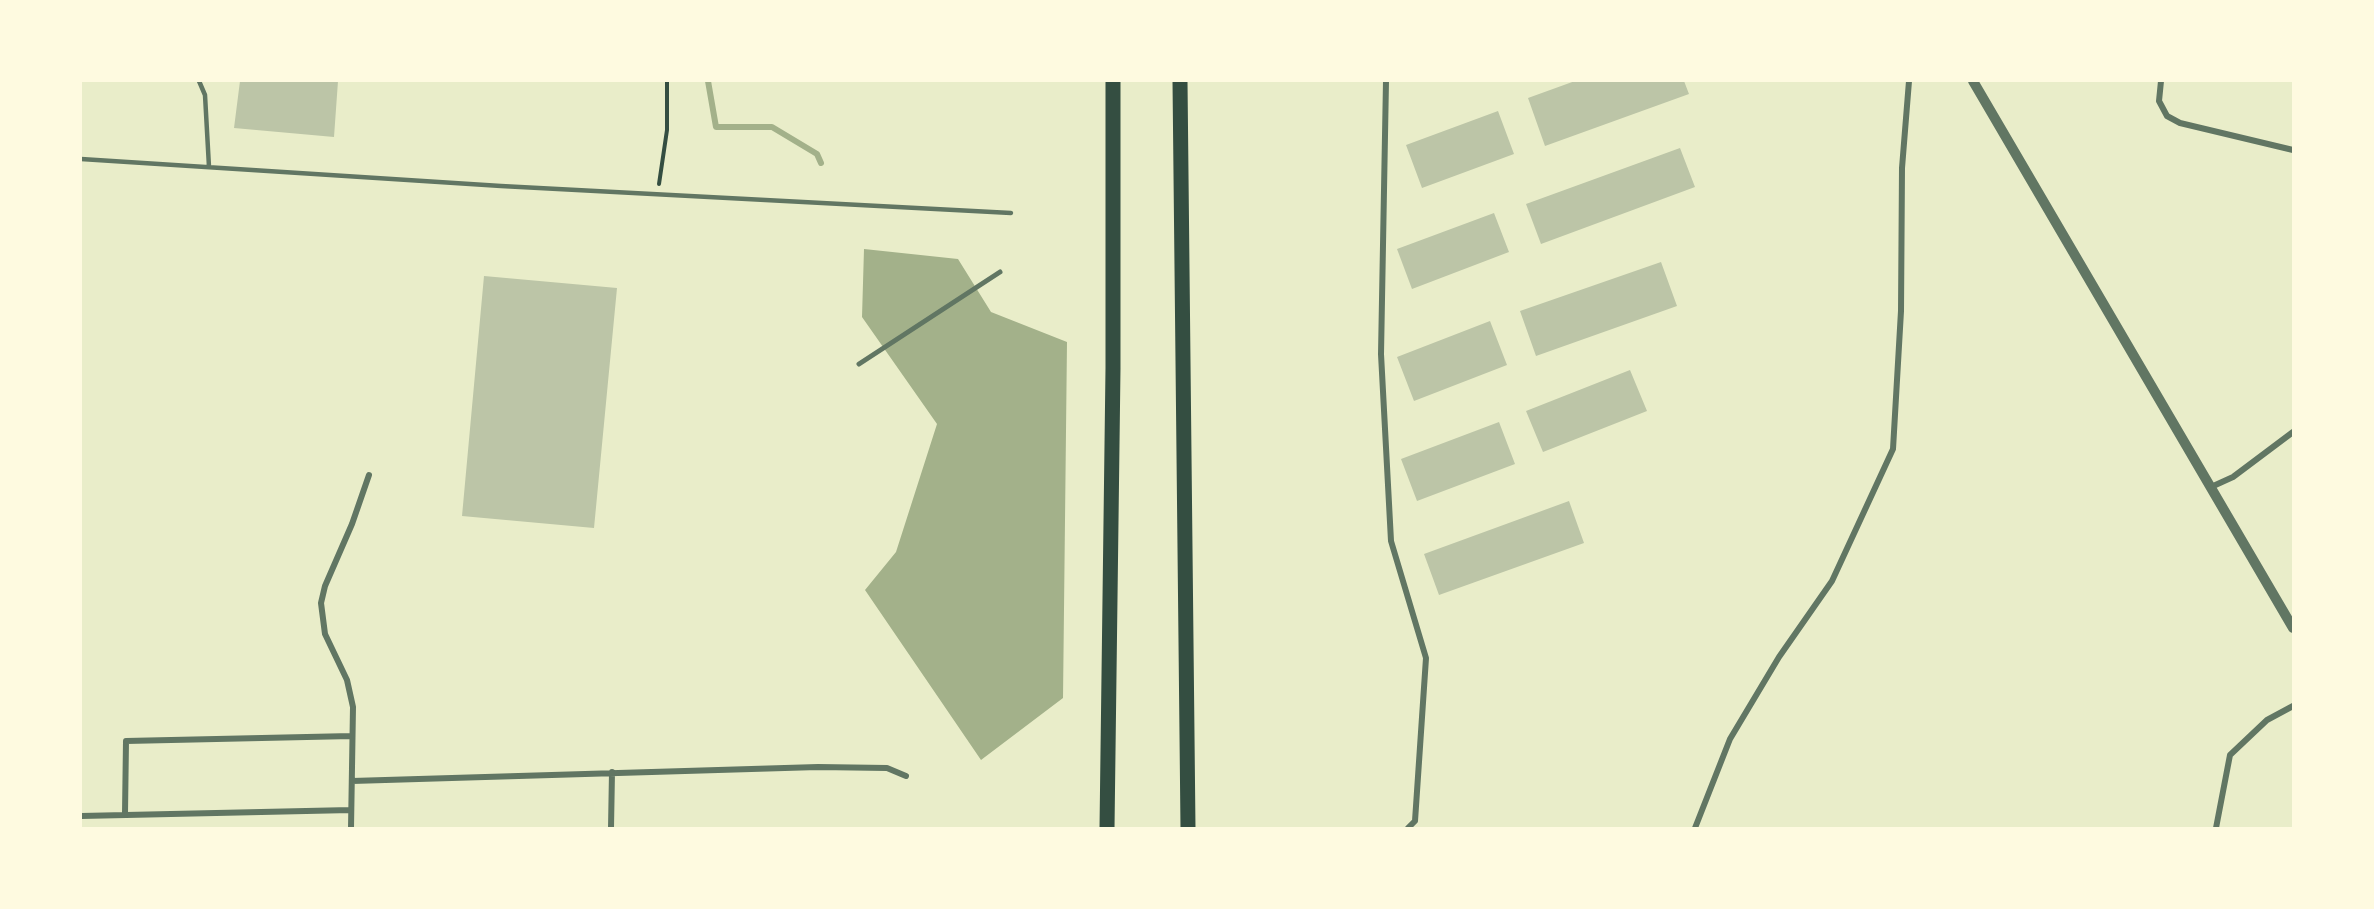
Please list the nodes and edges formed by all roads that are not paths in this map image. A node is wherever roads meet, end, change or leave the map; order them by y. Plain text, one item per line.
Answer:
1 (199, 81) edge
2 (1113, 81) edge
3 (1180, 81) edge
4 (1386, 81) edge
5 (1909, 81) edge
6 (1973, 81) edge
7 (2161, 81) edge
8 (2293, 150) edge
9 (81, 159) edge
10 (209, 167) junction
11 (1011, 213) dead end
12 (1000, 272) dead end
13 (859, 364) dead end
14 (2293, 432) edge
15 (369, 475) dead end
16 (2211, 487) junction
17 (2293, 628) edge
18 (2293, 706) edge
19 (352, 736) junction
20 (612, 772) junction
21 (906, 776) dead end
22 (352, 781) junction
23 (351, 810) junction
24 (125, 813) junction
25 (81, 816) edge
26 (351, 828) edge
27 (611, 828) edge
28 (1107, 828) edge
29 (1188, 828) edge
30 (1408, 828) edge
31 (1695, 828) edge
32 (2216, 828) edge

1 - 10 lane
2 - 28 main road
3 - 29 main road
4 - 30 street
5 - 31 street
6 - 16 street
7 - 8 street
9 - 10 lane
10 - 11 lane
12 - 13 street
14 - 16 street
15 - 19 street
16 - 17 street
18 - 32 street
19 - 22 street
19 - 24 street
20 - 21 street
20 - 22 street
20 - 27 street
22 - 23 street
23 - 24 street
23 - 26 street
24 - 25 street

